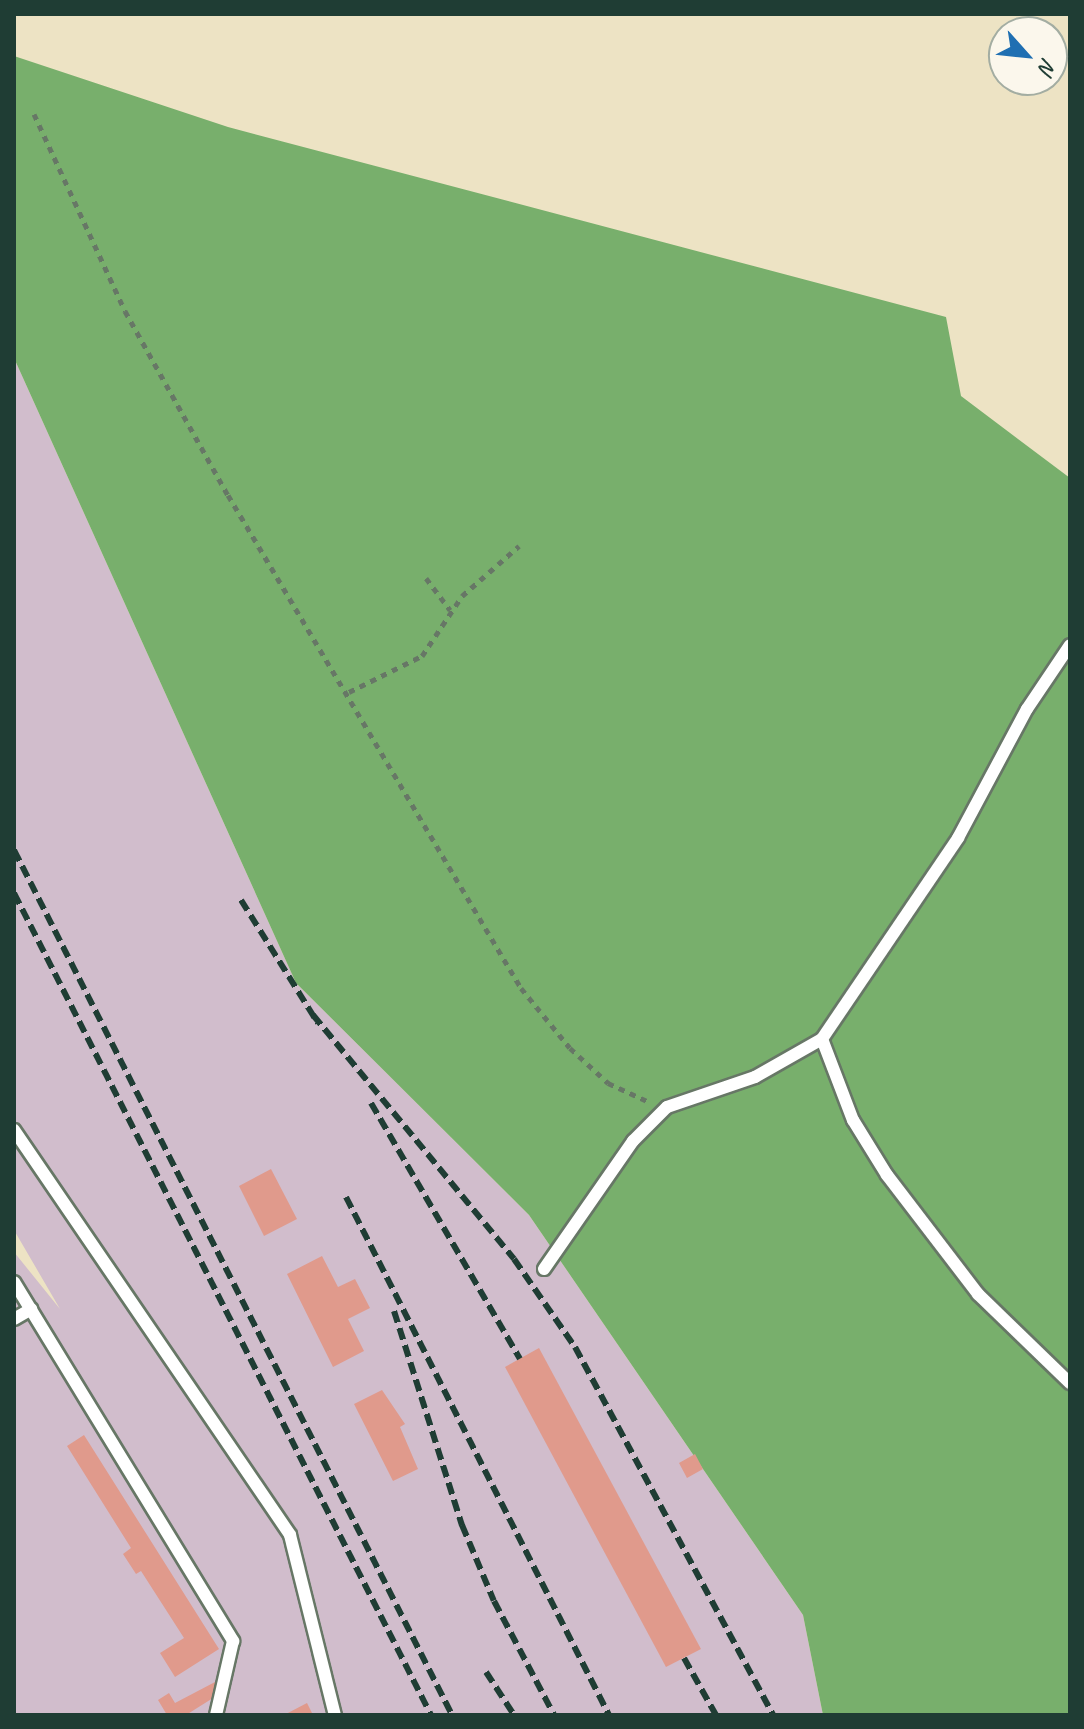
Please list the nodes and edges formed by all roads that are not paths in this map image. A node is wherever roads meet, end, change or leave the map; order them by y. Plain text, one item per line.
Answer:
1 (1070, 645) edge
2 (822, 1039) junction
3 (14, 1130) edge
4 (544, 1269) dead end
5 (14, 1282) edge
6 (31, 1309) junction
7 (14, 1319) edge
8 (1070, 1383) edge
9 (216, 1715) edge
10 (335, 1715) edge

1 - 2 lane
2 - 4 lane
2 - 8 lane
3 - 10 lane
5 - 6 lane
6 - 7 lane
6 - 9 lane

